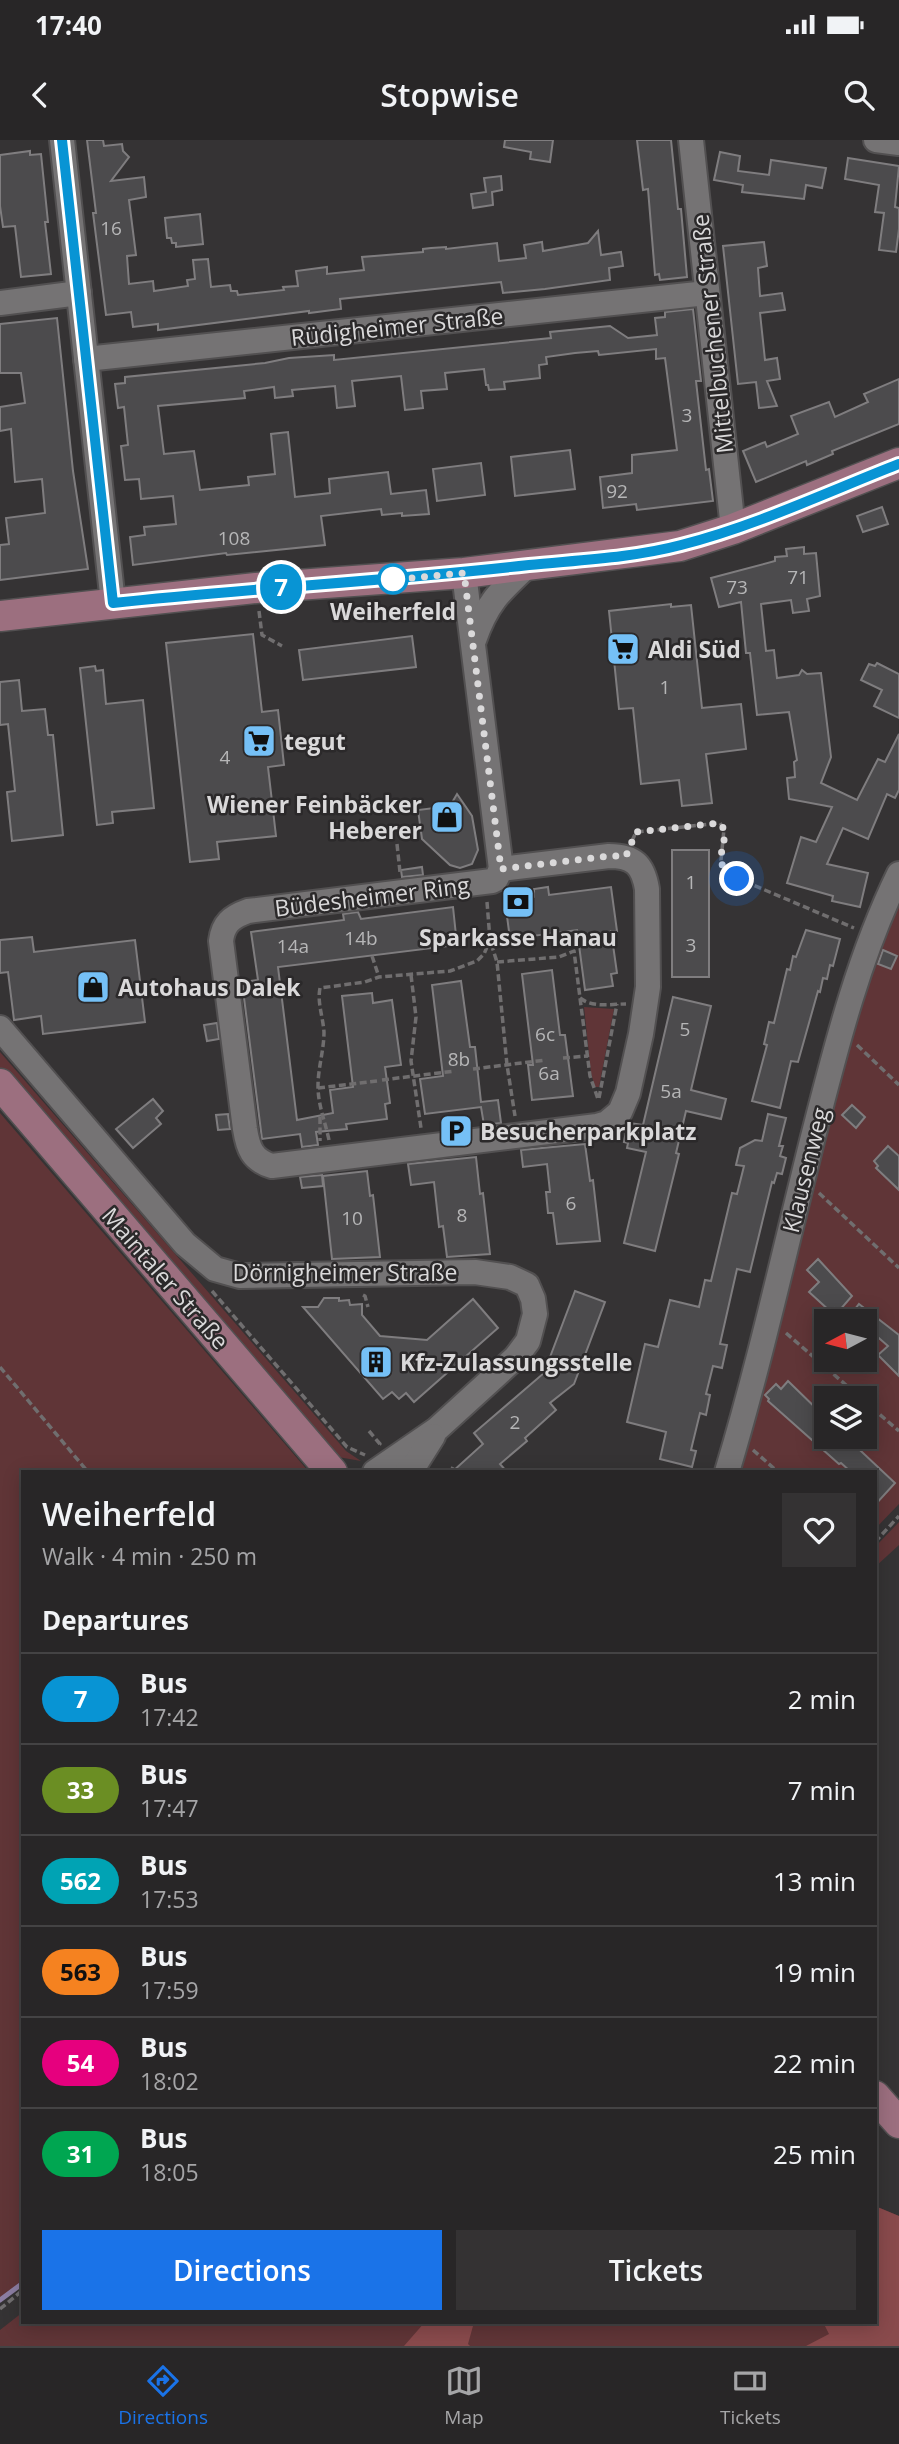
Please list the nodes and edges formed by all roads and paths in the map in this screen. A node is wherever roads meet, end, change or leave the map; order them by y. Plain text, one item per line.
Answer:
1 (62, 140) edge
2 (691, 140) edge
3 (876, 140) edge
4 (899, 144) edge
5 (79, 293) junction
6 (707, 293) junction
7 (0, 303) edge
8 (86, 359) junction
9 (899, 464) edge
10 (733, 528) junction
11 (527, 566) junction
12 (464, 573) junction
13 (256, 589) junction
14 (113, 603) junction
15 (0, 616) edge
16 (473, 644) junction
17 (282, 646) dead end
18 (397, 844) dead end
19 (626, 856) junction
20 (501, 869) junction
21 (899, 874) edge
22 (403, 892) junction
23 (489, 922) dead end
24 (872, 935) junction
25 (490, 940) junction
26 (372, 956) dead end
27 (497, 962) junction
28 (411, 975) junction
29 (379, 977) junction
30 (580, 998) junction
31 (0, 1028) edge
32 (840, 1029) junction
33 (587, 1056) junction
34 (563, 1058) dead end
35 (547, 1060) dead end
36 (507, 1065) junction
37 (473, 1069) dead end
38 (455, 1071) dead end
39 (413, 1077) junction
40 (0, 1084) edge
41 (899, 1085) edge
42 (318, 1088) junction
43 (514, 1111) dead end
44 (420, 1122) dead end
45 (328, 1135) dead end
46 (803, 1177) junction
47 (899, 1268) edge
48 (207, 1286) dead end
49 (769, 1317) junction
50 (0, 1367) edge
51 (847, 1386) edge
52 (877, 1412) edge
53 (436, 1430) junction
54 (369, 1431) dead end
55 (899, 1432) edge
56 (738, 1436) junction
57 (373, 1465) edge
58 (412, 1469) edge
59 (86, 1470) edge
60 (330, 1470) edge
61 (728, 1470) edge
62 (776, 1470) edge
63 (899, 1516) edge
64 (877, 1540) edge
65 (877, 2098) edge
66 (899, 2123) edge
67 (21, 2292) edge
68 (0, 2309) edge

1 - 5 street
2 - 6 street, Mittelbuchener Straße
3 - 4 street
5 - 7 street
5 - 8 street
6 - 8 street, Rüdigheimer Straße
6 - 10 street, Mittelbuchener Straße
8 - 14 street
9 - 10 main road
10 - 11 main road
11 - 12 main road
11 - 16 street
12 - 13 main road
12 - 16 street
13 - 14 main road
13 - 17 path
14 - 15 main road
16 - 20 street
18 - 22 path
19 - 20 street, Büdesheimer Ring
19 - 22 street, Büdesheimer Ring
19 - 24 path
20 - 22 street, Büdesheimer Ring
21 - 24 street, Klausenweg
23 - 25 path
24 - 32 street, Klausenweg
25 - 27 path
25 - 28 path
26 - 29 path
27 - 30 path
27 - 36 path
28 - 29 path
28 - 39 path
29 - 42 path
30 - 33 path
30 - 33 path
31 - 53 street, Dörnigheimer Straße
32 - 41 path
32 - 46 street, Klausenweg
33 - 34 path
35 - 36 path
36 - 37 path
36 - 43 path
38 - 39 path
39 - 42 path
39 - 44 path
40 - 60 main road, Maintaler Straße
42 - 45 path
46 - 47 path
46 - 49 street, Klausenweg
48 - 57 path
49 - 51 path
49 - 56 street, Klausenweg
50 - 59 path
52 - 55 path
53 - 57 street, Dörnigheimer Straße
53 - 58 street, Dörnigheimer Straße
54 - 57 path
56 - 61 street, Klausenweg
56 - 62 path
63 - 64 path
65 - 66 main road
67 - 68 path

